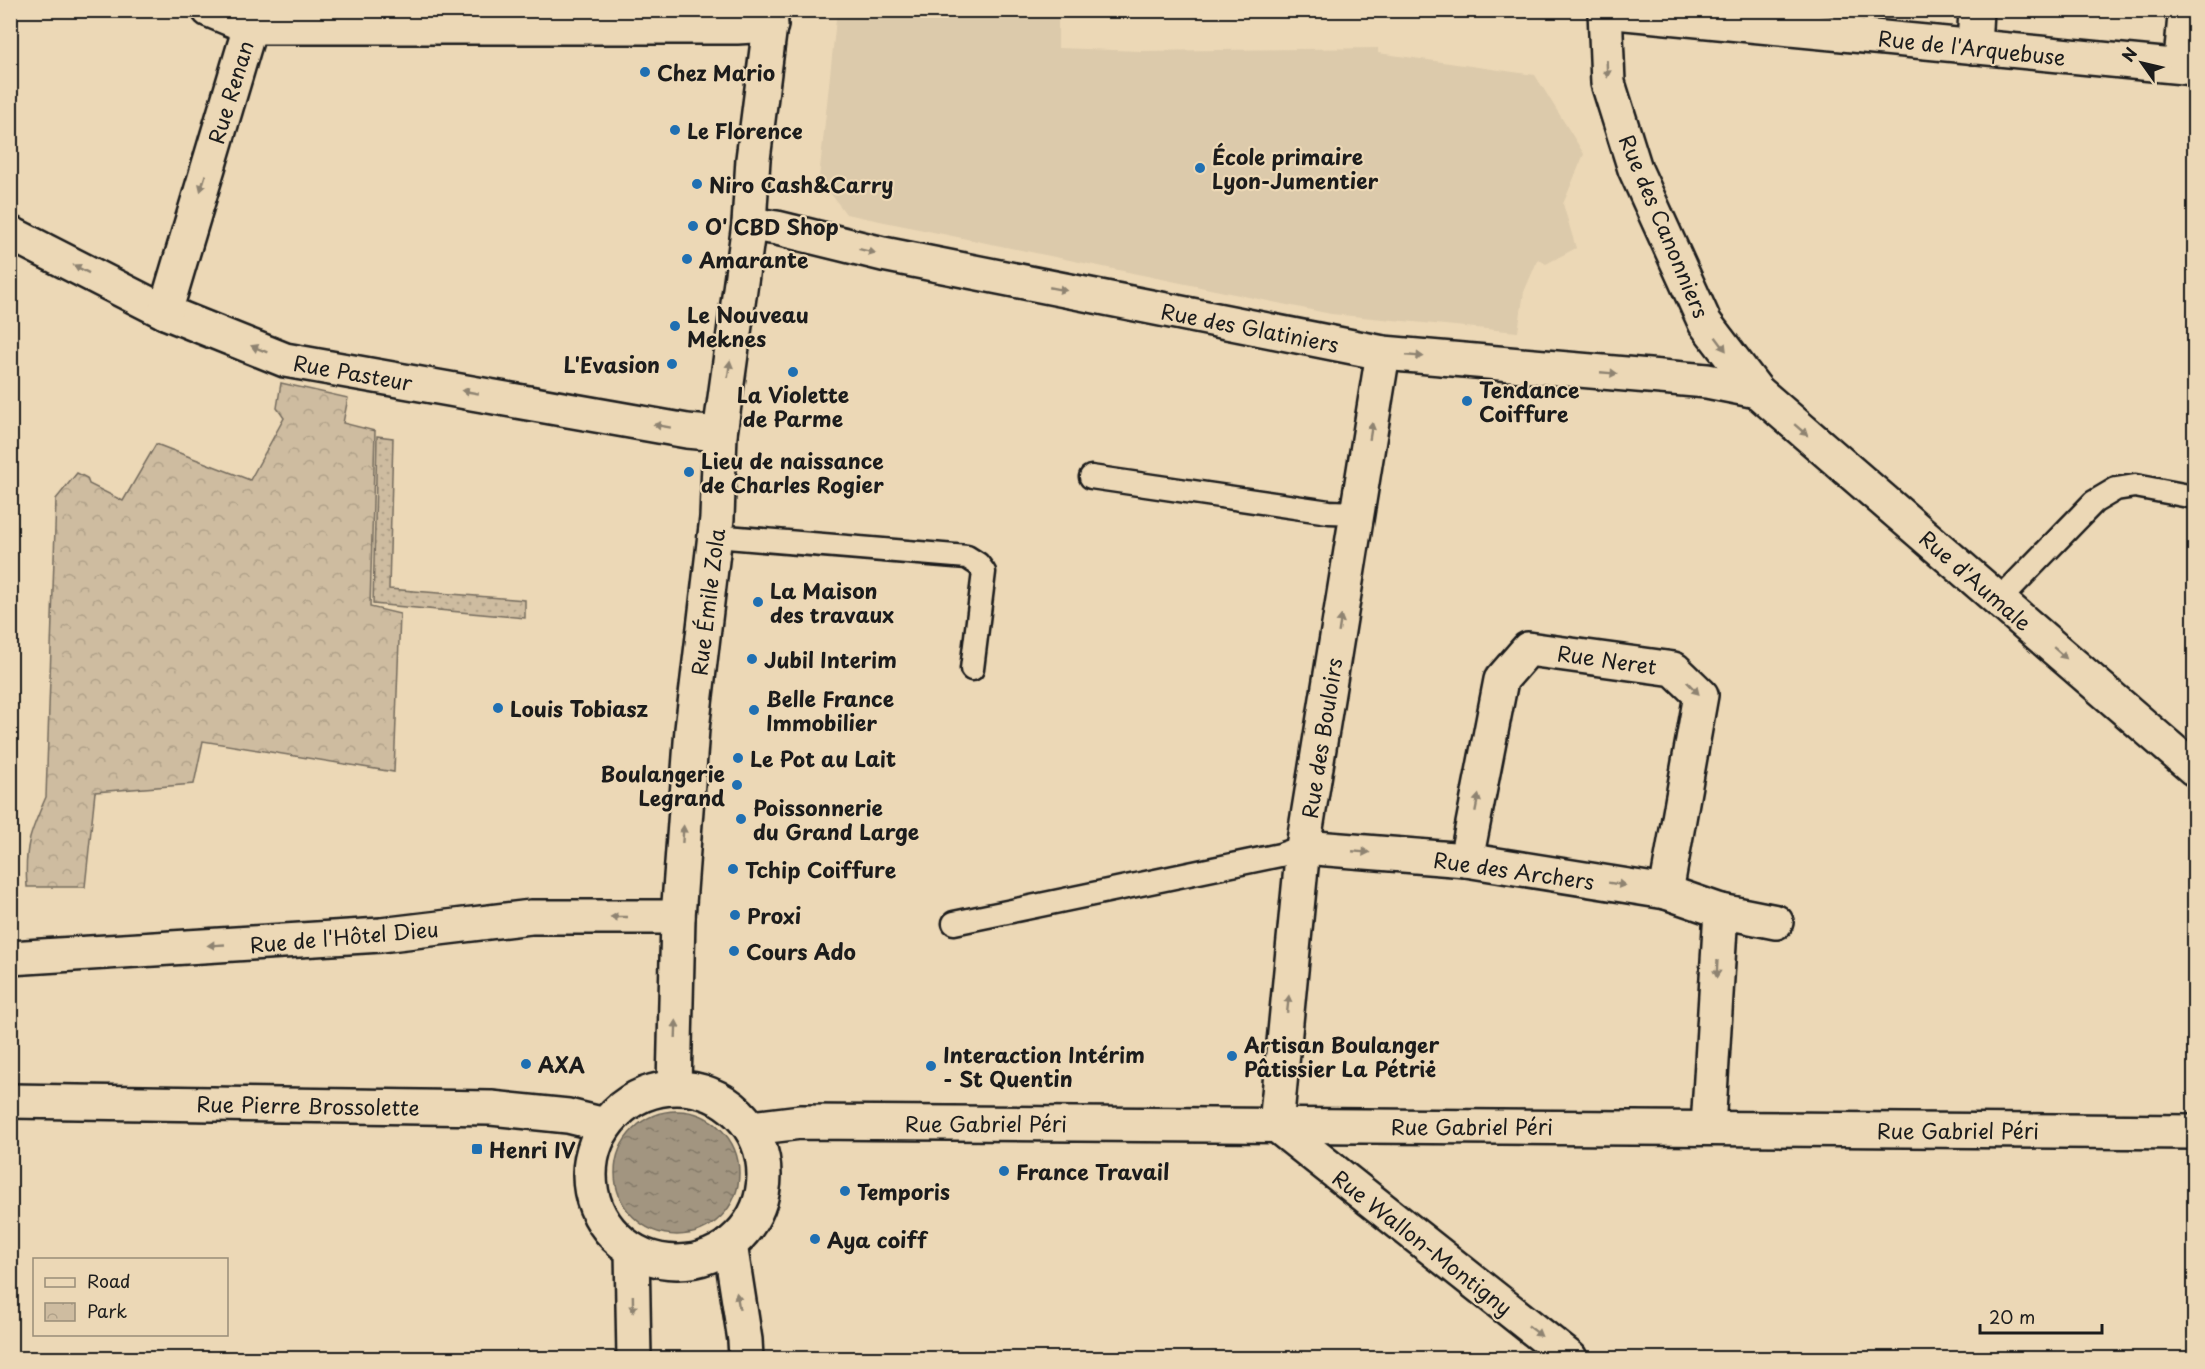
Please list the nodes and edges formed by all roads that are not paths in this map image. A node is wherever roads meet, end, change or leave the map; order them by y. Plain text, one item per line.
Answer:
1 (209, 10) edge
2 (1976, 10) edge
3 (2180, 10) edge
4 (1605, 11) edge
5 (772, 18) edge
6 (250, 27) junction
7 (1974, 47) junction
8 (2185, 67) edge
9 (748, 224) junction
10 (10, 233) edge
11 (165, 312) junction
12 (1383, 353) junction
13 (1757, 392) junction
14 (720, 434) junction
15 (1091, 477) dead end
16 (2194, 497) edge
17 (1358, 513) junction
18 (715, 536) junction
19 (1999, 600) junction
20 (972, 669) dead end
21 (2194, 769) edge
22 (1303, 847) junction
23 (1466, 861) junction
24 (1666, 892) junction
25 (1721, 911) junction
26 (678, 917) junction
27 (1776, 922) dead end
28 (954, 923) dead end
29 (10, 958) edge
30 (674, 1087) junction
31 (10, 1101) edge
32 (605, 1125) junction
33 (1276, 1125) junction
34 (751, 1128) junction
35 (1708, 1128) junction
36 (2194, 1132) edge
37 (729, 1244) junction
38 (632, 1250) junction
39 (634, 1359) edge
40 (746, 1359) edge
41 (1570, 1359) edge

1 - 6 street
2 - 7 street
3 - 8 lane
4 - 7 street, Rue de l'Arquebuse
4 -> 13 street, Rue des Canonniers
5 - 6 street, Rue Renan
5 - 9 street, Rue Émile Zola
6 -> 11 street, Rue Renan
7 - 8 street, Rue de l'Arquebuse
9 -> 12 street, Rue des Glatiniers
14 -> 9 street, Rue Émile Zola
11 -> 10 street, Rue Pasteur
14 -> 11 street, Rue Pasteur
12 -> 13 street, Rue des Glatiniers
17 -> 12 street, Rue des Bouloirs
13 -> 19 street, Rue d'Aumale
14 - 18 street, Rue Émile Zola
15 - 17 lane
16 - 19 lane
22 -> 17 street, Rue des Bouloirs
18 - 20 lane
26 -> 18 street, Rue Émile Zola
19 -> 21 street, Rue d'Aumale
22 -> 23 street, Rue des Archers
22 - 28 lane
33 -> 22 street, Rue des Bouloirs
23 -> 24 street, Rue des Archers
23 -> 24 street, Rue Neret
24 - 25 street, Rue des Archers
25 - 27 street, Rue des Archers
25 -> 35 street
26 -> 29 street, Rue de l'Hôtel Dieu
30 -> 26 street, Rue Émile Zola
30 - 32 street
30 - 34 street
31 - 32 street, Rue Pierre Brossolette
32 - 38 street
33 - 34 street, Rue Gabriel Péri
33 - 35 street, Rue Gabriel Péri
33 -> 41 street, Rue Wallon-Montigny
34 - 37 street
35 - 36 street, Rue Gabriel Péri
37 - 38 street
40 -> 37 street
38 -> 39 street

